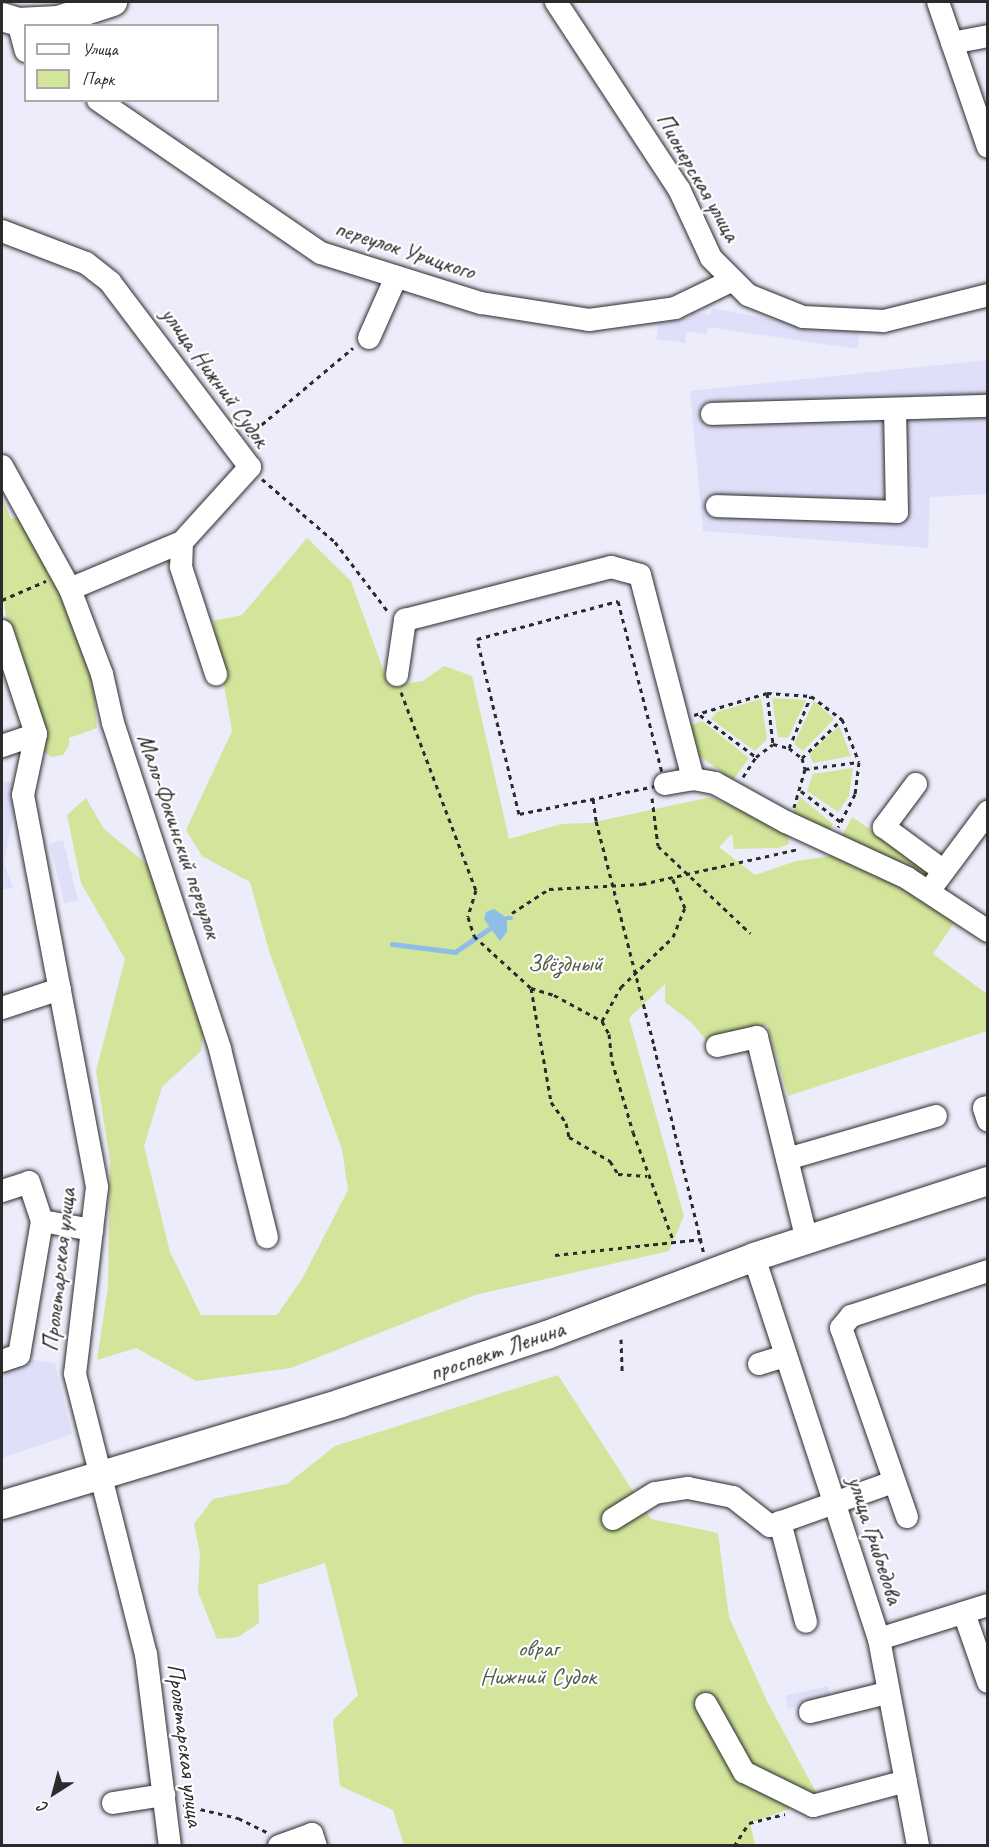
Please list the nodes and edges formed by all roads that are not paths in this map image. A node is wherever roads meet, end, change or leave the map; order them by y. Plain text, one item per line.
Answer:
1 (113, 2) edge
2 (556, 2) edge
3 (938, 2) edge
4 (10, 20) edge
5 (987, 36) edge
6 (952, 43) junction
7 (24, 47) edge
8 (101, 102) edge
9 (987, 147) edge
10 (2, 231) edge
11 (396, 277) junction
12 (733, 280) junction
13 (987, 295) edge
14 (369, 338) road end
15 (987, 406) edge
16 (895, 411) junction
17 (712, 414) dead end
18 (2, 466) edge
19 (717, 506) dead end
20 (182, 542) junction
21 (66, 582) junction
22 (2, 631) edge
23 (216, 674) dead end
24 (397, 675) road end
25 (36, 734) junction
26 (2, 746) edge
27 (693, 779) junction
28 (665, 784) road end
29 (916, 784) dead end
30 (987, 812) edge
31 (944, 871) junction
32 (928, 892) junction
33 (987, 931) edge
34 (60, 989) junction
35 (2, 1008) edge
36 (717, 1046) dead end
37 (987, 1107) edge
38 (936, 1116) dead end
39 (987, 1120) edge
40 (787, 1160) junction
41 (987, 1181) edge
42 (2, 1191) edge
43 (42, 1221) junction
44 (92, 1230) junction
45 (267, 1237) dead end
46 (807, 1240) junction
47 (754, 1257) junction
48 (987, 1271) edge
49 (786, 1356) junction
50 (2, 1361) edge
51 (759, 1364) dead end
52 (100, 1476) junction
53 (893, 1482) junction
54 (834, 1501) junction
55 (2, 1505) edge
56 (907, 1517) dead end
57 (613, 1520) dead end
58 (780, 1522) junction
59 (987, 1605) edge
60 (964, 1613) junction
61 (806, 1622) dead end
62 (879, 1639) junction
63 (987, 1682) edge
64 (887, 1693) junction
65 (706, 1704) dead end
66 (810, 1712) dead end
67 (906, 1781) junction
68 (164, 1795) junction
69 (113, 1803) dead end
70 (285, 1843) edge
71 (170, 1845) edge
72 (316, 1845) edge
73 (918, 1845) edge

1 - 4 main road
2 - 12 street, Пионерская улица
3 - 6 street
4 - 7 street
5 - 6 street
6 - 9 street
8 - 11 street, переулок Урицкого
10 - 20 street, улица Нижний Судок
11 - 12 street, переулок Урицкого
11 - 14 street
12 - 13 street, Пионерская улица
15 - 16 street
16 - 17 street
16 - 19 street
18 - 21 street, Мало-Фокинский переулок
20 - 21 street
20 - 23 street
21 - 45 street, Мало-Фокинский переулок
22 - 25 street
24 - 27 street
25 - 26 street
25 - 34 street, Пролетарская улица
27 - 28 street
27 - 32 street
29 - 31 street
30 - 31 street
31 - 32 street
32 - 33 street
34 - 35 street
34 - 44 street, Пролетарская улица
36 - 40 street
37 - 39 street
38 - 40 street
40 - 46 street
41 - 46 main road, проспект Ленина
42 - 43 street
43 - 44 street
43 - 50 street
44 - 52 street, Пролетарская улица
46 - 47 main road, проспект Ленина
47 - 49 street, улица Грибоедова
47 - 52 main road, проспект Ленина
48 - 53 street
49 - 51 street
49 - 54 street, улица Грибоедова
52 - 55 main road, проспект Ленина
52 - 68 street, Пролетарская улица
53 - 54 street
53 - 56 street
54 - 58 street
54 - 62 street, улица Грибоедова
57 - 58 street
58 - 61 street
59 - 60 street
60 - 62 street
60 - 63 street
62 - 64 street, улица Грибоедова
64 - 66 street
64 - 67 street, улица Грибоедова
65 - 67 street
67 - 73 street, улица Грибоедова
68 - 69 street
68 - 71 street, Пролетарская улица
70 - 72 street

